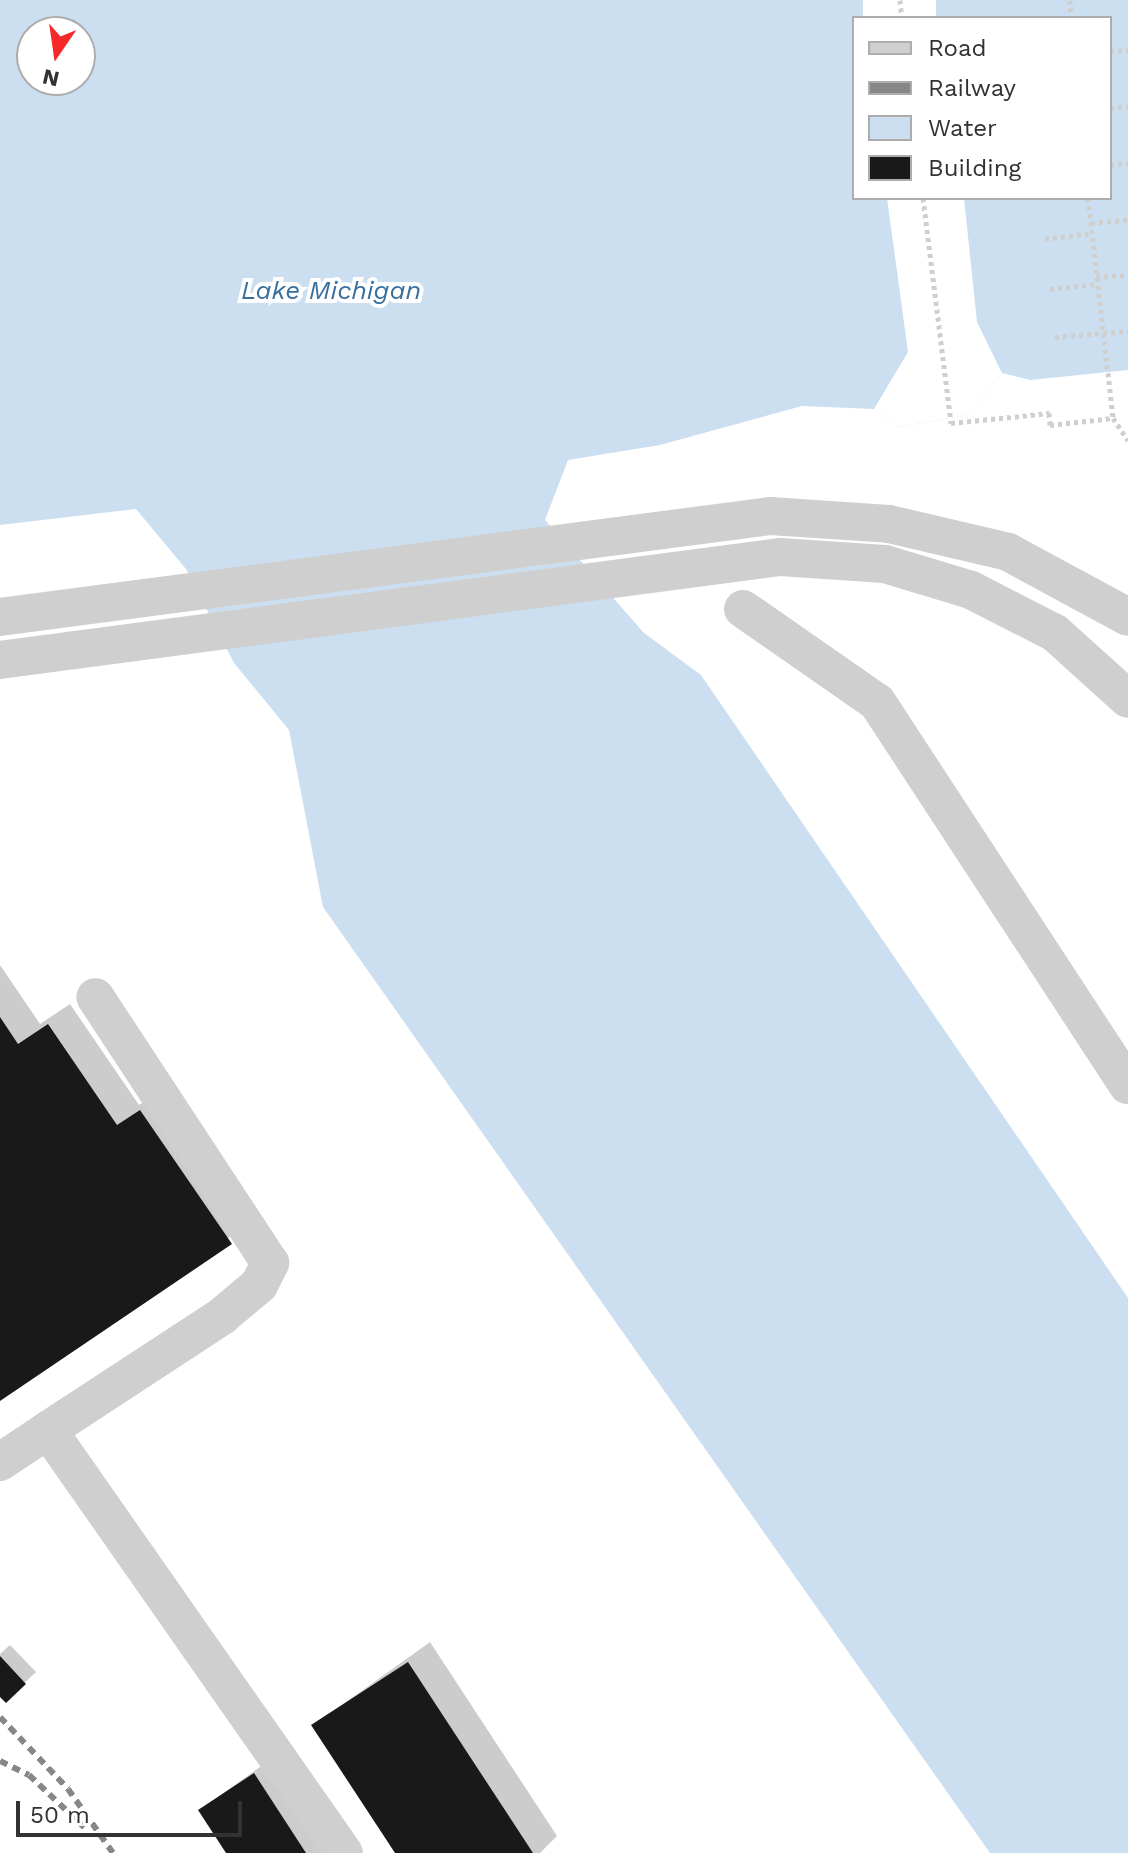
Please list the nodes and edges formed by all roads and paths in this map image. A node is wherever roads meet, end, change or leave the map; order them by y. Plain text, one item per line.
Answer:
1 (923, 200) edge
2 (1088, 200) edge
3 (1128, 220) edge
4 (1091, 223) junction
5 (1092, 233) junction
6 (1045, 239) dead end
7 (1128, 275) edge
8 (1096, 280) junction
9 (1050, 289) dead end
10 (1128, 331) edge
11 (1102, 333) junction
12 (1055, 337) dead end
13 (1113, 418) junction
14 (1128, 440) edge
15 (743, 609) dead end
16 (0, 617) edge
17 (1128, 617) edge
18 (0, 660) edge
19 (1128, 699) edge
20 (95, 997) dead end
21 (1128, 1085) edge
22 (48, 1430) junction
23 (0, 1462) edge
24 (344, 1853) edge

1 - 13 path
2 - 4 path
3 - 4 path
4 - 5 path
5 - 6 path
5 - 8 path
7 - 8 path
8 - 9 path
8 - 11 path
10 - 11 path
11 - 12 path
11 - 13 path
13 - 14 path
15 - 21 street
16 - 17 street
18 - 19 street
20 - 22 street
22 - 23 street
22 - 24 street

